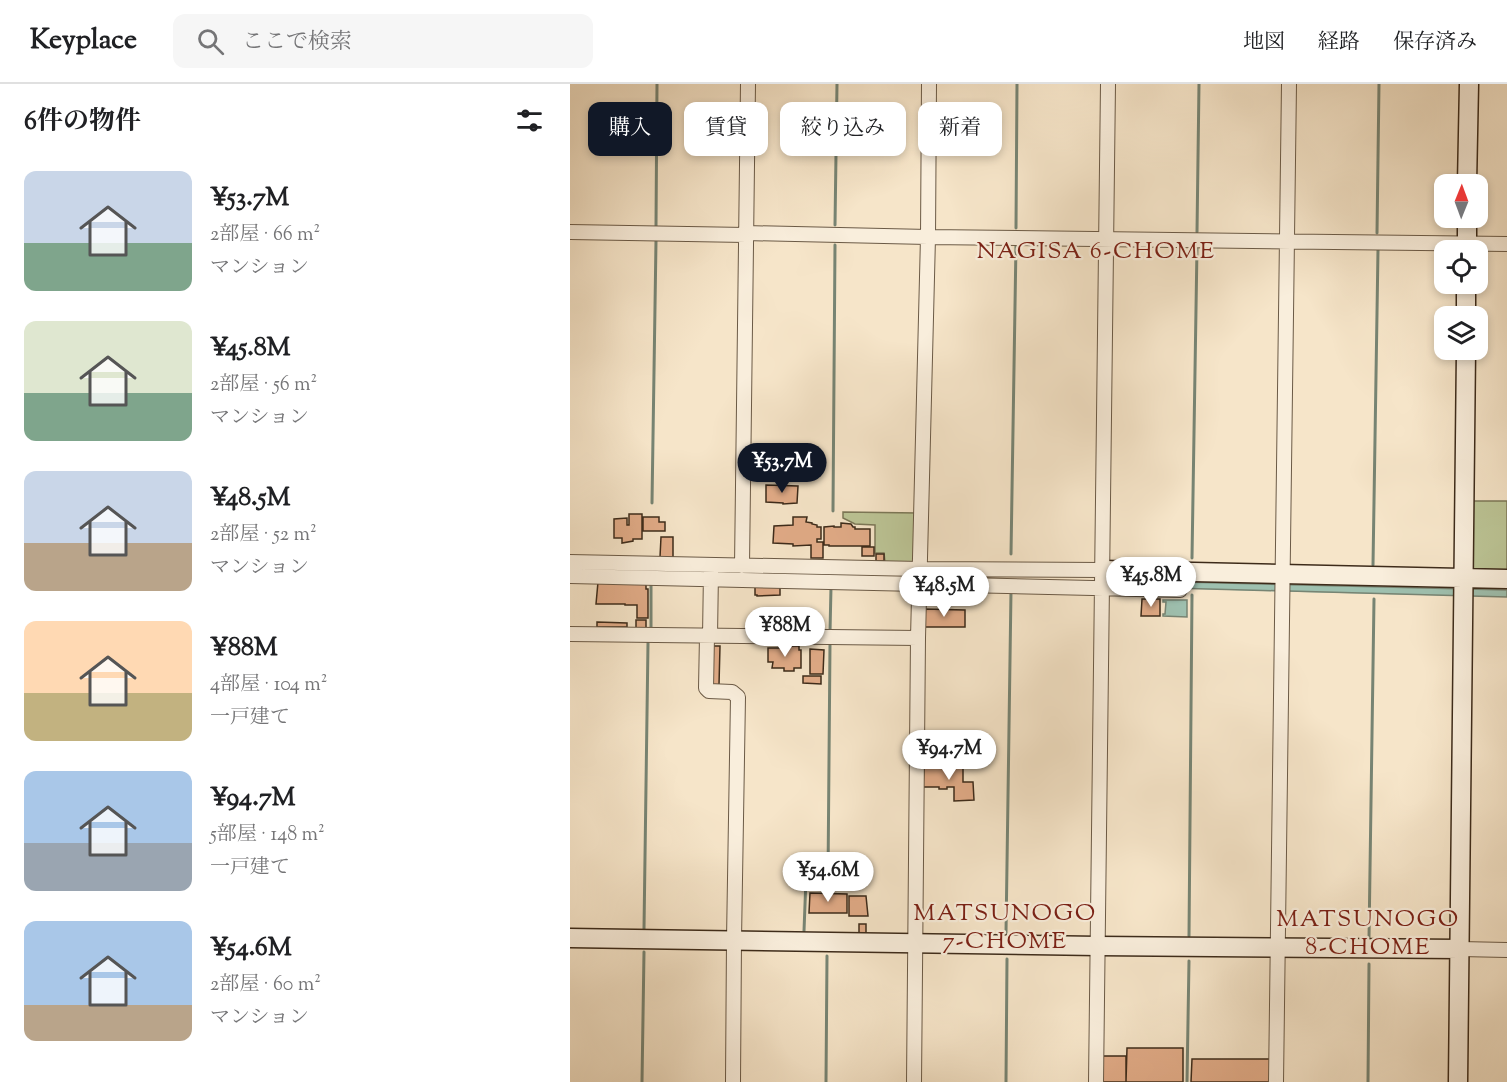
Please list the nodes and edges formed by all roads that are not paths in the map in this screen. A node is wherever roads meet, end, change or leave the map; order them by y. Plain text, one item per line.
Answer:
1 (747, 84) edge
2 (929, 84) edge
3 (1108, 84) edge
4 (1289, 84) edge
5 (1468, 84) edge
6 (1467, 174) edge
7 (570, 232) edge
8 (746, 234) junction
9 (928, 237) junction
10 (1107, 238) junction
11 (1287, 240) junction
12 (1507, 244) edge
13 (1488, 245) edge
14 (1434, 246) edge
15 (1466, 360) edge
16 (570, 562) edge
17 (742, 566) junction
18 (920, 569) junction
19 (711, 572) junction
20 (570, 576) edge
21 (1103, 579) junction
22 (1507, 579) edge
23 (1283, 582) junction
24 (919, 585) junction
25 (1463, 587) junction
26 (1180, 590) dead end
27 (570, 634) edge
28 (708, 636) junction
29 (918, 638) junction
30 (570, 938) edge
31 (734, 940) junction
32 (915, 942) junction
33 (1098, 946) junction
34 (1278, 948) junction
35 (1460, 949) junction
36 (1507, 950) edge
37 (733, 1082) edge
38 (914, 1082) edge
39 (1096, 1082) edge
40 (1276, 1082) edge
41 (1458, 1082) edge

1 - 8 street
2 - 9 street
3 - 10 street
4 - 11 street
5 - 6 street
7 - 8 street
8 - 9 street
8 - 17 street
9 - 10 street
9 - 18 street
10 - 11 street
10 - 21 street
11 - 14 street
11 - 23 street
12 - 13 street
15 - 25 street
16 - 19 street
17 - 18 street
17 - 19 street
18 - 21 street
18 - 24 street
19 - 20 street
19 - 24 street
19 - 28 street
21 - 23 street
21 - 24 street
21 - 26 street
21 - 33 street
22 - 25 street
23 - 25 street
23 - 34 street
24 - 29 street
25 - 35 street
27 - 28 street
28 - 29 street
28 - 31 street
29 - 32 street
30 - 31 street
31 - 32 street
31 - 37 street
32 - 33 street
32 - 38 street
33 - 34 street
33 - 39 street
34 - 35 street
34 - 40 street
35 - 36 street
35 - 41 street

